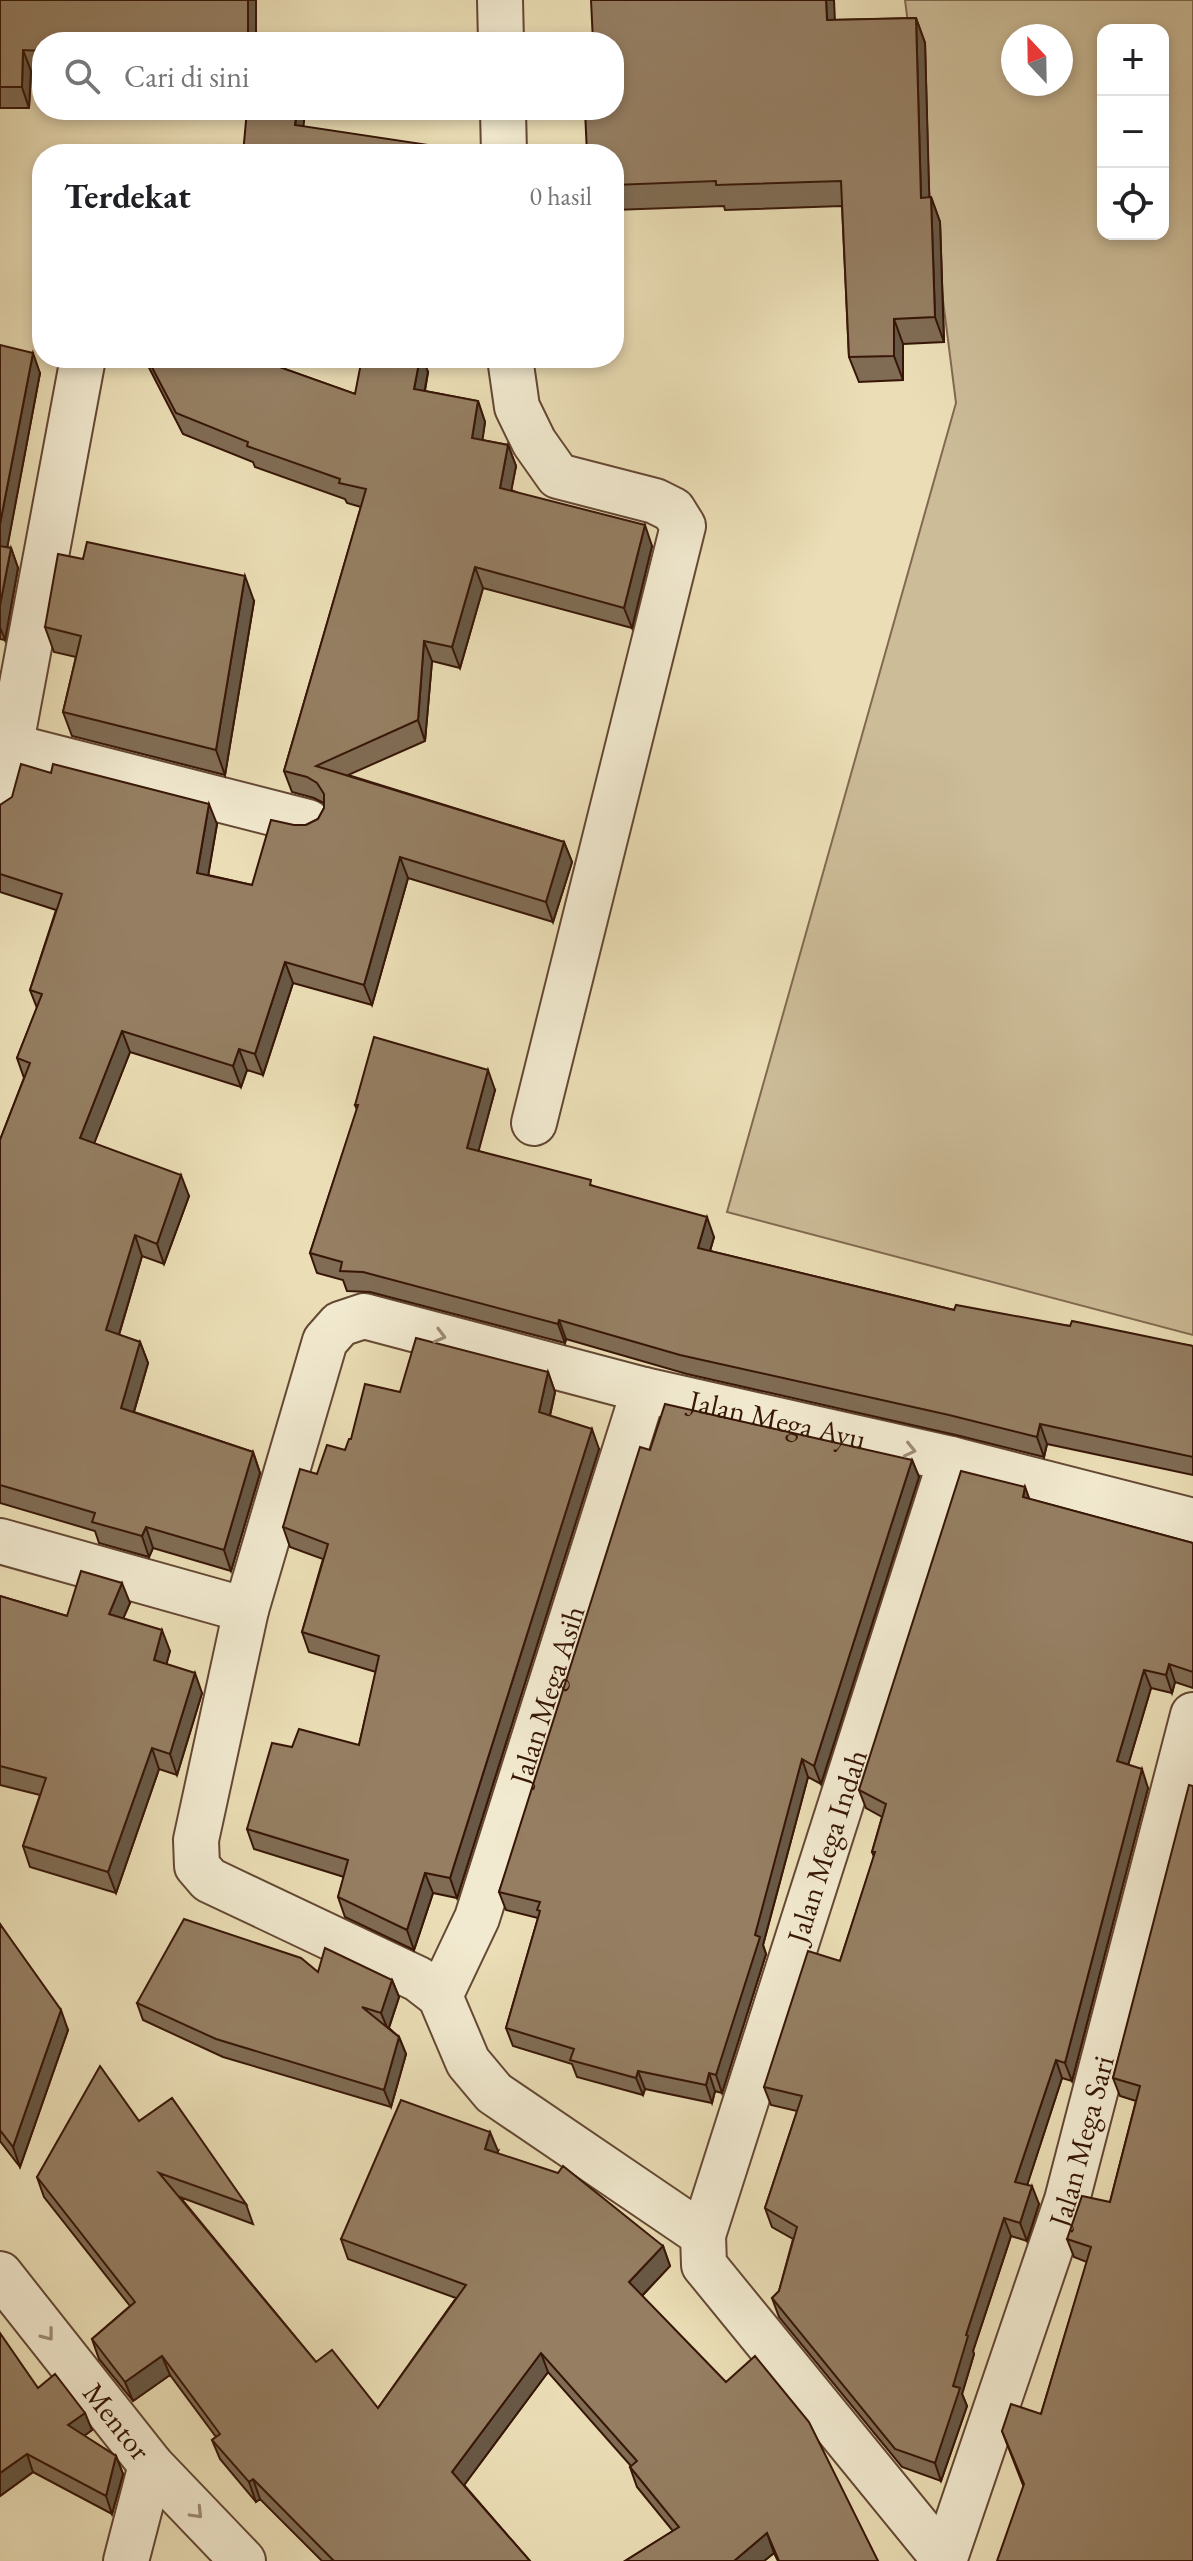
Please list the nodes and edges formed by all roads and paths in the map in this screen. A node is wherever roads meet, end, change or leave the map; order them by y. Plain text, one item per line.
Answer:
1 (500, 0) edge
2 (501, 32) edge
3 (503, 120) edge
4 (504, 144) edge
5 (81, 368) edge
6 (511, 368) edge
7 (10, 746) junction
8 (0, 802) edge
9 (308, 822) edge
10 (534, 1123) dead end
11 (644, 1390) junction
12 (951, 1459) junction
13 (1193, 1521) edge
14 (0, 1541) edge
15 (246, 1610) junction
16 (1193, 1715) edge
17 (440, 1996) junction
18 (703, 2235) junction
19 (0, 2274) edge
20 (151, 2465) junction
21 (944, 2560) edge
22 (126, 2561) edge
23 (243, 2561) edge

1 - 2 street
3 - 4 street
5 - 7 street
6 - 10 street
7 - 8 street
7 - 9 street
11 -> 12 street, Jalan Mega Ayu
15 -> 11 street, Jalan Mega Ayu
11 - 17 street, Jalan Mega Asih
12 - 13 street, Jalan Mega Ayu
12 - 18 street, Jalan Mega Indah
14 - 15 street
15 - 17 street
16 - 21 street, Jalan Mega Sari
17 - 18 street
18 - 21 street
19 -> 20 street, Mentor
20 - 22 street
20 -> 23 street, Mentor

